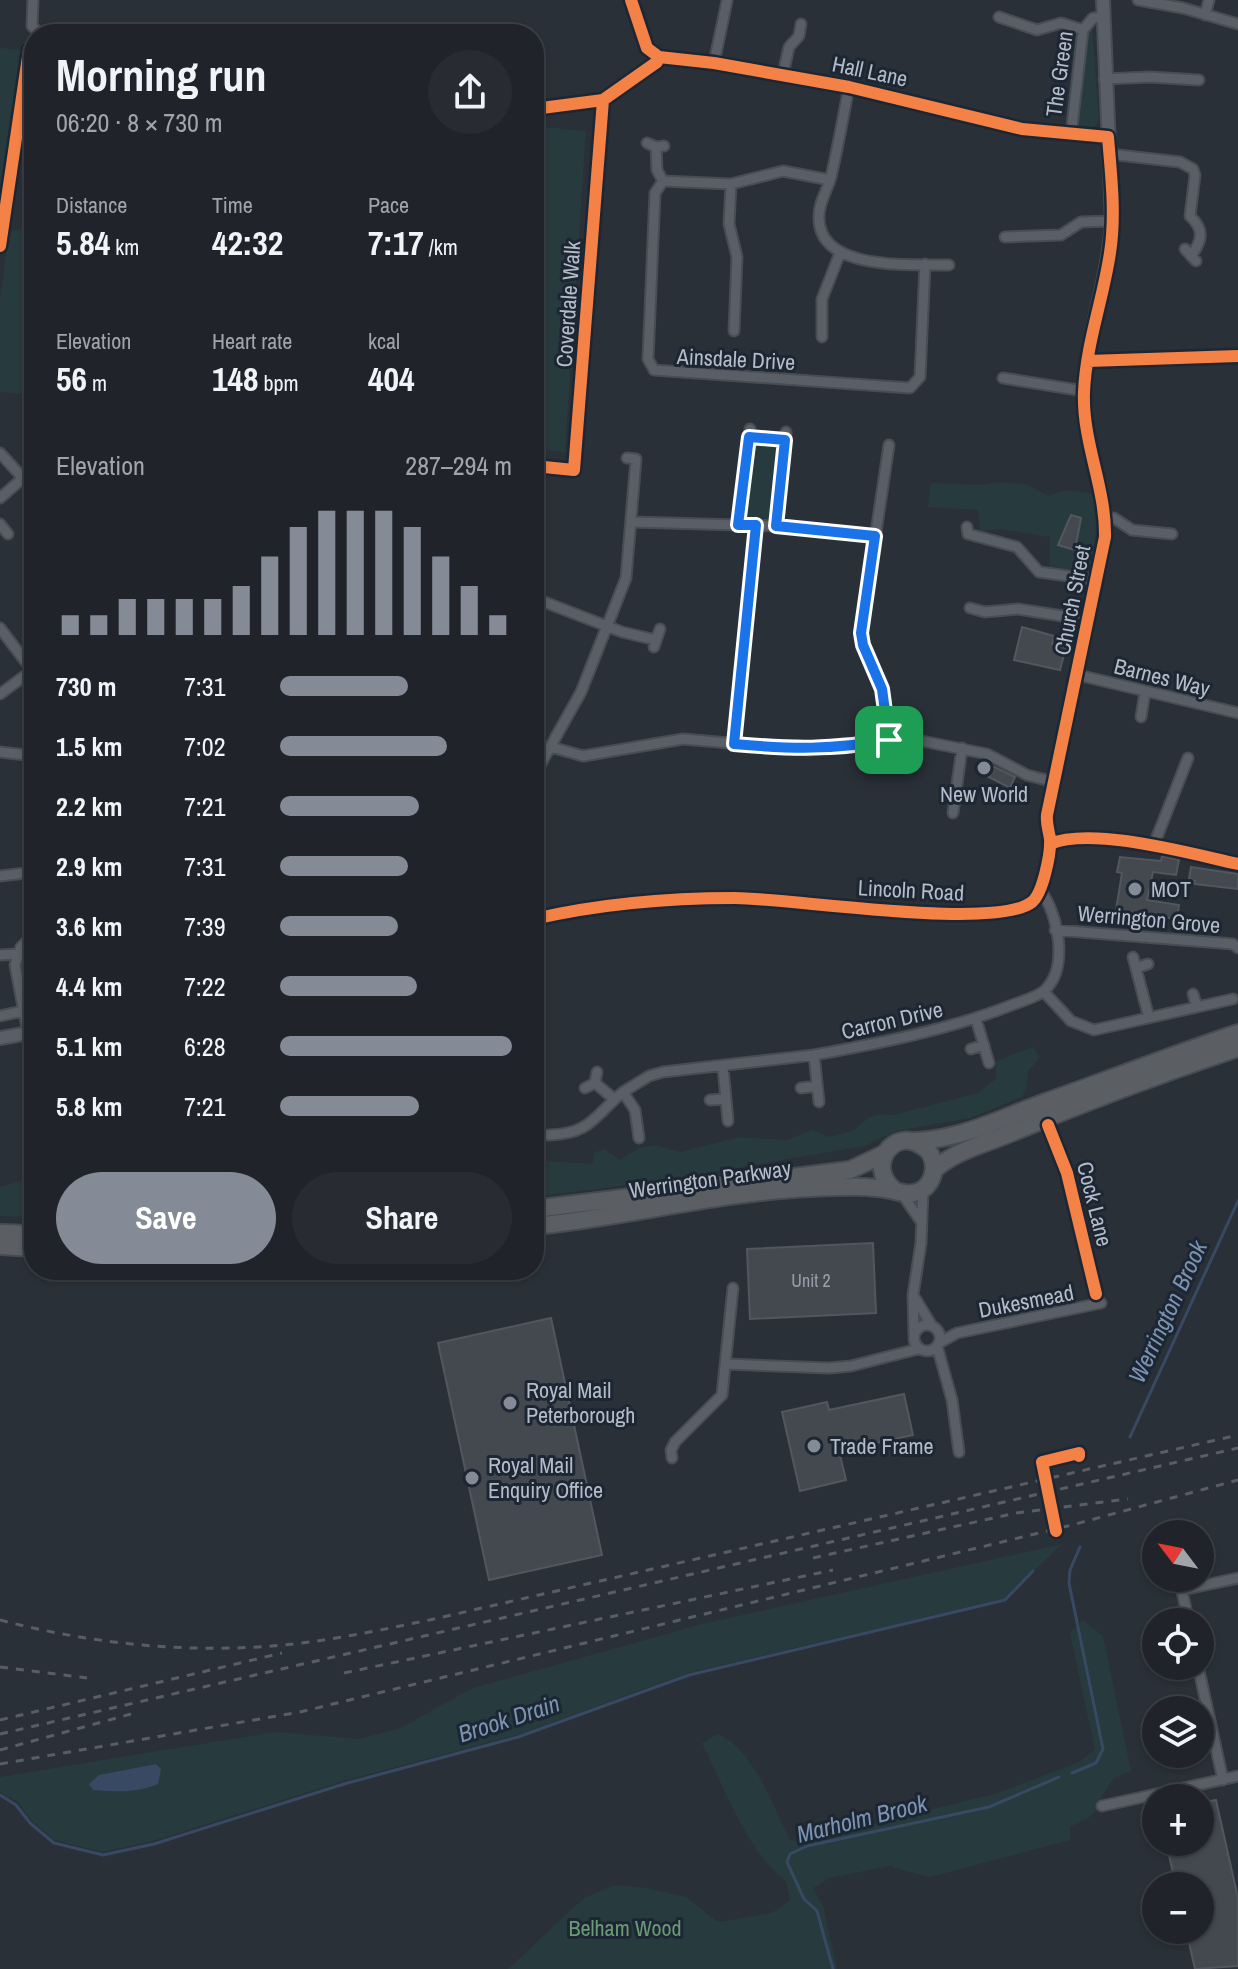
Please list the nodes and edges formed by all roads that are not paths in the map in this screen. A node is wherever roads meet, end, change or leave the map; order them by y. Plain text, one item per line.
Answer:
1 (33, 0) edge
2 (631, 0) edge
3 (1103, 0) edge
4 (1138, 0) edge
5 (1209, 0) edge
6 (727, 1) edge
7 (1027, 14) dead end
8 (1205, 15) junction
9 (999, 17) dead end
10 (1103, 17) junction
11 (32, 24) edge
12 (801, 24) dead end
13 (1238, 24) edge
14 (1022, 25) junction
15 (1083, 30) junction
16 (659, 57) junction
17 (714, 63) junction
18 (783, 74) junction
19 (1104, 79) junction
20 (1199, 80) dead end
21 (849, 87) junction
22 (544, 108) edge
23 (1071, 135) junction
24 (1108, 137) junction
25 (656, 145) dead end
26 (1109, 154) junction
27 (830, 180) junction
28 (663, 181) junction
29 (731, 184) junction
30 (1112, 221) junction
31 (1005, 237) dead end
32 (840, 253) junction
33 (1191, 255) dead end
34 (925, 264) junction
35 (949, 265) dead end
36 (723, 320) dead end
37 (735, 320) junction
38 (734, 331) dead end
39 (822, 337) dead end
40 (1238, 356) edge
41 (1088, 361) junction
42 (1003, 378) dead end
43 (1084, 391) junction
44 (889, 445) dead end
45 (0, 453) edge
46 (637, 459) dead end
47 (23, 478) joint
48 (0, 498) edge
49 (1105, 519) junction
50 (633, 522) junction
51 (0, 524) edge
52 (738, 525) junction
53 (756, 525) junction
54 (776, 526) junction
55 (965, 532) dead end
56 (8, 534) dead end
57 (1172, 534) dead end
58 (875, 536) junction
59 (1097, 580) junction
60 (544, 602) edge
61 (970, 608) dead end
62 (1088, 620) junction
63 (609, 626) junction
64 (0, 628) edge
65 (660, 629) dead end
66 (24, 658) edge
67 (1078, 675) junction
68 (24, 676) edge
69 (1145, 692) junction
70 (0, 694) edge
71 (1238, 713) edge
72 (1141, 717) dead end
73 (889, 740) junction
74 (734, 744) junction
75 (551, 747) junction
76 (962, 748) junction
77 (0, 752) edge
78 (24, 755) edge
79 (1188, 758) dead end
80 (544, 759) edge
81 (1170, 773) dead end
82 (1181, 777) junction
83 (1054, 782) junction
84 (953, 814) dead end
85 (1050, 844) junction
86 (1153, 847) junction
87 (1238, 864) edge
88 (24, 873) edge
89 (0, 876) edge
90 (1041, 891) junction
91 (544, 917) edge
92 (1055, 930) junction
93 (24, 945) edge
94 (1238, 948) edge
95 (16, 954) junction
96 (0, 955) edge
97 (1148, 964) dead end
98 (1044, 992) junction
99 (1193, 994) dead end
100 (1233, 999) dead end
101 (1197, 1007) junction
102 (23, 1011) joint
103 (0, 1016) edge
104 (1149, 1018) junction
105 (976, 1019) junction
106 (24, 1033) edge
107 (1238, 1033) edge
108 (0, 1038) edge
109 (984, 1045) junction
110 (1238, 1048) edge
111 (971, 1049) dead end
112 (814, 1055) junction
113 (989, 1063) dead end
114 (723, 1067) junction
115 (597, 1072) dead end
116 (817, 1086) junction
117 (801, 1088) dead end
118 (623, 1092) junction
119 (614, 1099) junction
120 (726, 1099) junction
121 (710, 1100) dead end
122 (819, 1102) dead end
123 (728, 1121) dead end
124 (638, 1126) junction
125 (624, 1127) dead end
126 (548, 1135) dead end
127 (639, 1138) dead end
128 (913, 1141) junction
129 (884, 1154) junction
130 (934, 1170) junction
131 (923, 1188) junction
132 (898, 1192) junction
133 (544, 1208) edge
134 (921, 1223) junction
135 (544, 1225) edge
136 (0, 1233) edge
137 (24, 1234) edge
138 (0, 1246) edge
139 (24, 1247) edge
140 (733, 1288) dead end
141 (913, 1295) junction
142 (1101, 1303) dead end
143 (934, 1328) junction
144 (957, 1333) junction
145 (917, 1343) junction
146 (938, 1345) junction
147 (726, 1364) junction
148 (943, 1375) junction
149 (959, 1452) dead end
150 (672, 1458) dead end
151 (1238, 1578) edge
152 (1214, 1583) edge
153 (1201, 1680) edge
154 (1238, 1776) edge
155 (1223, 1780) junction
156 (1102, 1806) dead end

1 - 11 street
2 - 16 street
3 - 10 street, The Green
4 - 8 street
5 - 8 street
6 - 17 street
7 - 14 street
8 - 13 street
9 - 14 street
10 - 15 street, The Green
10 - 19 street, The Green
12 - 18 street
14 - 15 street
15 - 23 street, The Green
16 - 17 street, Hall Lane
16 - 22 street
17 - 18 street, Hall Lane
18 - 21 street, Hall Lane
19 - 20 street
19 - 24 street, The Green
21 - 23 street, Hall Lane
21 - 27 street
23 - 24 street, The Green
24 - 26 street, Church Street
25 - 28 street
26 - 30 street, Church Street
26 - 33 street
27 - 29 street
27 - 32 street
28 - 29 street
28 - 34 street, Ainsdale Drive
29 - 37 street
30 - 31 street
30 - 41 street, Church Street
32 - 34 street
32 - 39 street
34 - 35 street
36 - 37 street
37 - 38 street
40 - 41 street
41 - 43 street, Church Street
42 - 43 street
43 - 49 street, Church Street
44 - 58 street
45 - 47 street
46 - 50 street
47 - 48 street
49 - 57 street
49 - 59 street, Church Street
50 - 52 street
50 - 63 street
51 - 56 street
52 - 53 street
52 - 54 street
53 - 54 street
53 - 74 street
54 - 58 street
55 - 59 street
58 - 73 street
59 - 62 street, Church Street
60 - 63 street
61 - 62 street
62 - 67 street, Church Street
63 - 65 street
63 - 75 street
64 - 66 street
67 - 69 street, Barnes Way
67 - 83 street, Church Street
68 - 70 street
69 - 71 street, Barnes Way
69 - 72 street
73 - 74 street
73 - 76 street
74 - 75 street
75 - 80 street
76 - 83 street
76 - 84 street
77 - 78 street
79 - 82 street
81 - 82 street
82 - 86 street
83 - 85 street, Church Street
85 - 86 street
85 - 90 street
86 - 87 street
88 - 89 street
90 - 91 street, Lincoln Road
90 - 92 street
92 - 94 street, Werrington Grove
92 - 98 street
93 - 95 street
95 - 96 street
95 - 102 street
97 - 104 street
98 - 104 street
98 - 105 street, Carron Drive
99 - 101 street
100 - 101 street
101 - 104 street
102 - 103 street
105 - 109 street, Carron Drive
105 - 112 street, Carron Drive
106 - 108 street
107 - 128 highway
109 - 111 street
109 - 113 street, Carron Drive
110 - 130 highway
112 - 114 street, Carron Drive
112 - 116 street, Carron Drive
114 - 118 street, Carron Drive
114 - 120 street
115 - 119 street
116 - 117 street
116 - 122 street, Carron Drive
118 - 119 street, Carron Drive
118 - 124 street
119 - 126 street, Carron Drive
120 - 121 street
120 - 123 street
124 - 125 street
124 - 127 street
128 - 129 highway
128 - 130 highway
129 - 132 highway
129 - 133 highway, Werrington Parkway
130 - 131 highway
131 - 132 highway
131 - 134 street
132 - 134 street
132 - 135 highway, Werrington Parkway
134 - 141 street
136 - 137 highway
138 - 139 highway
140 - 147 street
141 - 143 street
141 - 145 street
142 - 144 street, Dukesmead
143 - 144 street, Dukesmead
143 - 145 street
143 - 146 street
144 - 146 street, Dukesmead
145 - 146 street, Dukesmead
145 - 147 street
145 - 148 street
146 - 148 street
147 - 150 street
148 - 149 street
151 - 152 street
153 - 155 street
154 - 155 street
155 - 156 street

